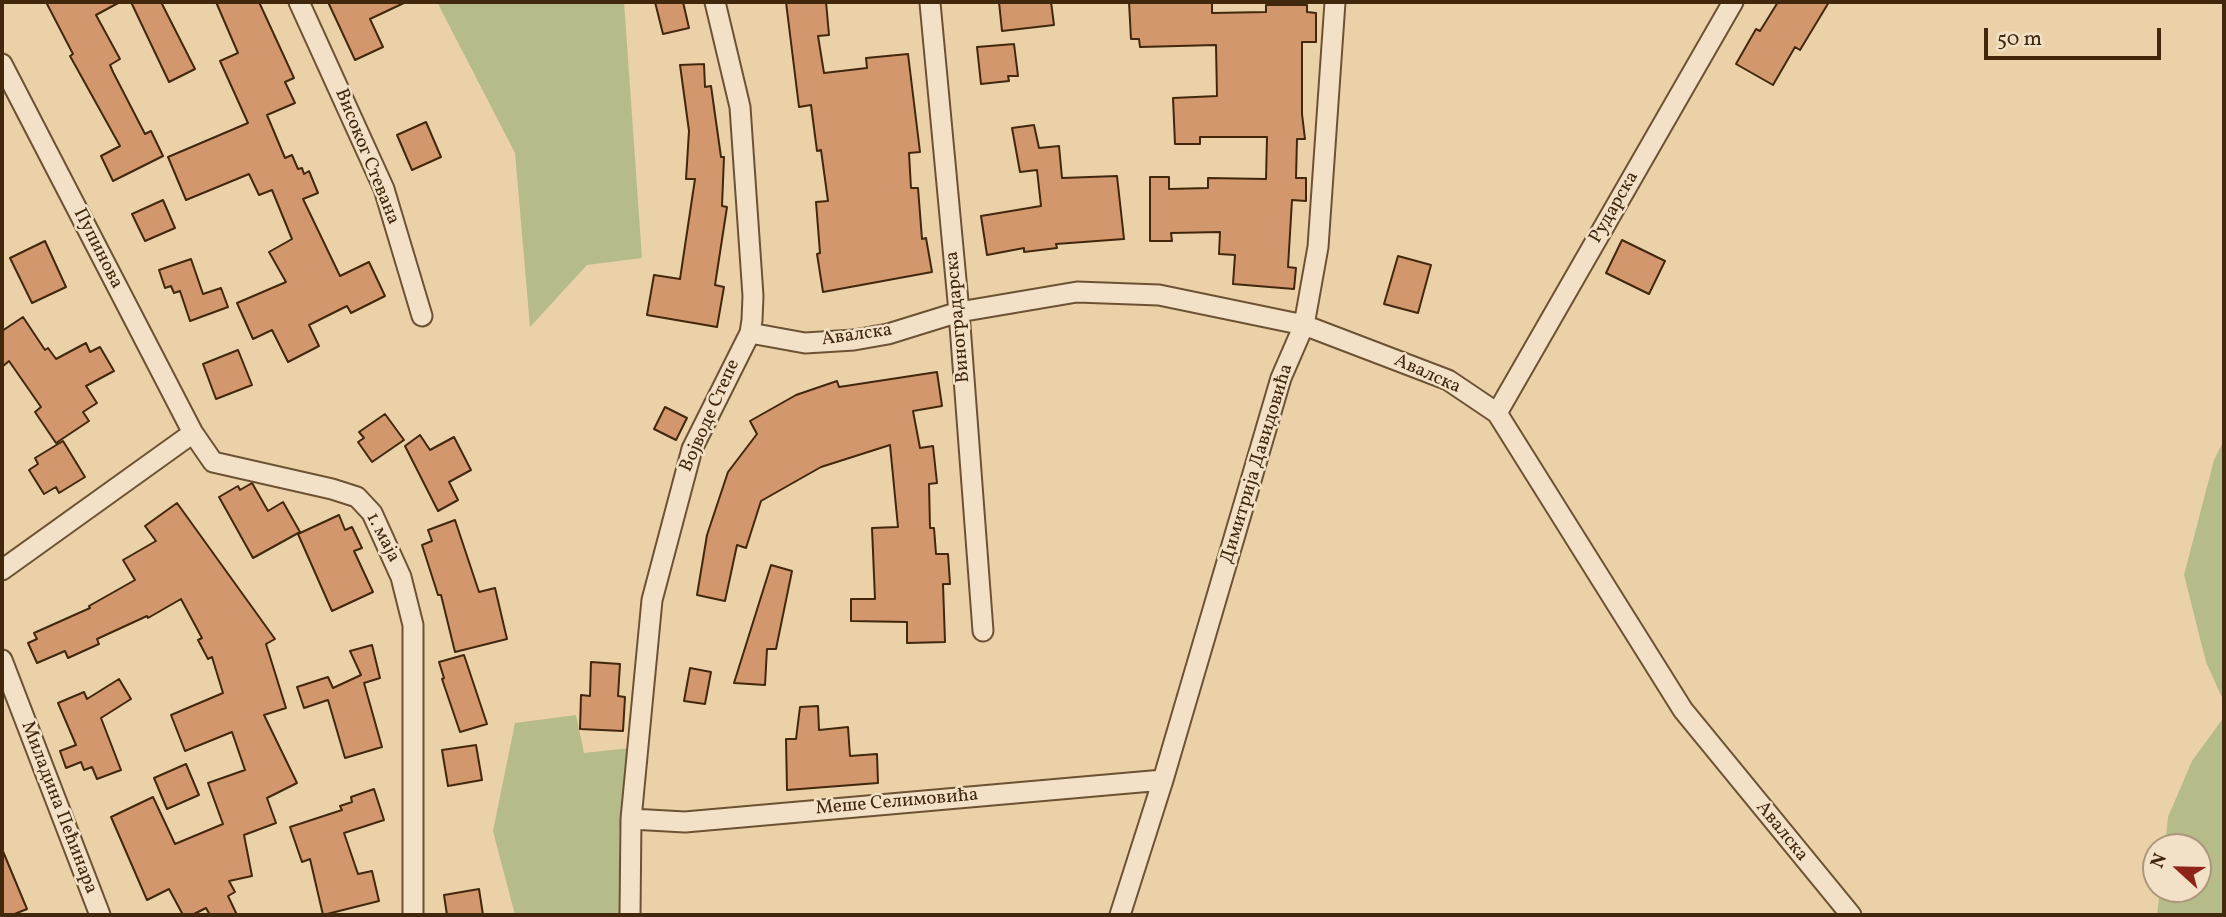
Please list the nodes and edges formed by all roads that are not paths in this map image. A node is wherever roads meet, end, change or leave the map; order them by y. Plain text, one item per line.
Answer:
1 (299, 2) edge
2 (715, 2) edge
3 (1335, 2) edge
4 (1733, 2) edge
5 (930, 3) edge
6 (2, 64) edge
7 (958, 312) junction
8 (422, 316) dead end
9 (1304, 325) junction
10 (750, 333) junction
11 (1497, 414) junction
12 (193, 433) junction
13 (2, 570) edge
14 (983, 631) dead end
15 (2, 660) edge
16 (1163, 780) junction
17 (631, 819) junction
18 (100, 915) edge
19 (413, 915) edge
20 (630, 915) edge
21 (1120, 915) edge
22 (1852, 915) edge

1 - 8 street, Високог Стевана
2 - 10 street, Војводе Степе
3 - 9 street, Димитрија Давидовића
4 - 11 street, Рударска
5 - 7 street, Виноградарска
6 - 12 street, Пупинова
7 - 9 street, Авалска
7 - 10 street, Авалска
7 - 14 street, Виноградарска
9 - 11 street, Авалска
9 - 16 street, Димитрија Давидовића
10 - 17 street, Војводе Степе
11 - 22 street, Авалска
12 - 13 street
12 - 19 street, 1. маја
15 - 18 street, Миладина Пећинара
16 - 17 street, Меше Селимовића
16 - 21 street, Димитрија Давидовића
17 - 20 street, Војводе Степе

